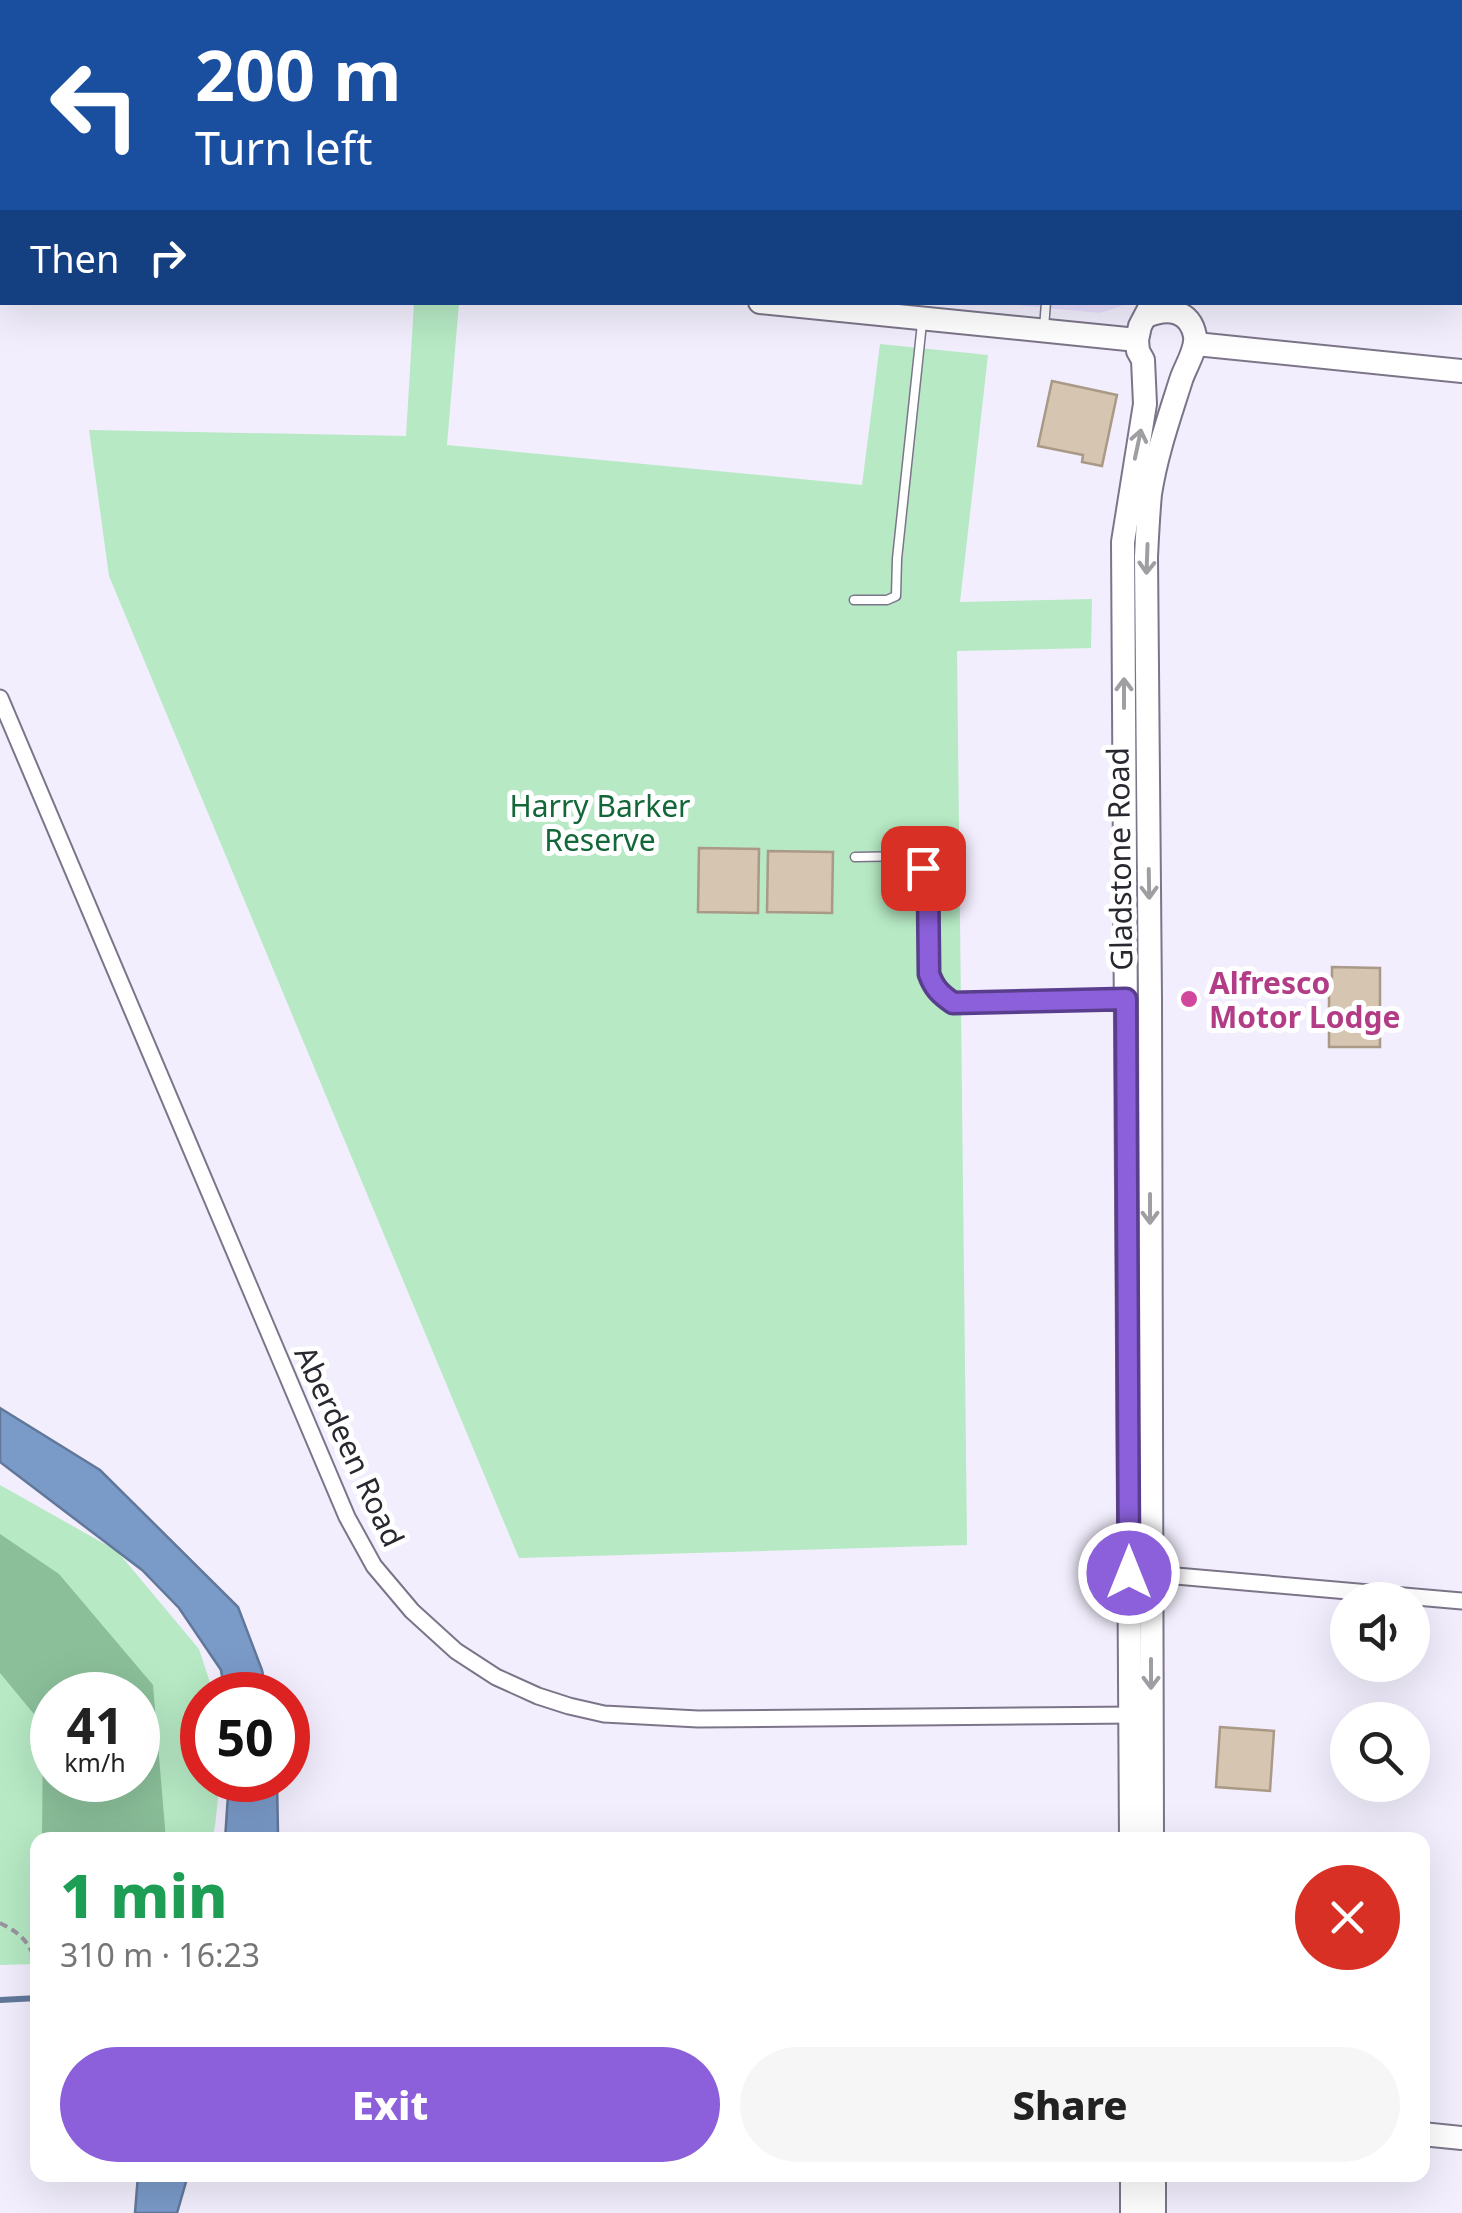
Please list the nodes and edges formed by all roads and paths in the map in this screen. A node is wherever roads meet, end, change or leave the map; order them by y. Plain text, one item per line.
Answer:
1 (789, 305) edge
2 (1046, 305) edge
3 (1150, 309) edge
4 (922, 319) junction
5 (1044, 331) junction
6 (1191, 333) edge
7 (1140, 350) junction
8 (1462, 371) edge
9 (854, 600) dead end
10 (0, 698) edge
11 (856, 857) dead end
12 (1126, 999) junction
13 (1150, 999) junction
14 (1140, 1573) junction
15 (1462, 1601) edge
16 (1141, 1715) junction
17 (1132, 1832) edge
18 (1151, 1832) edge
19 (0, 1923) edge
20 (30, 1945) edge
21 (1430, 2135) edge
22 (1462, 2138) edge
23 (1132, 2182) edge
24 (1154, 2182) edge
25 (1132, 2213) edge
26 (1154, 2213) edge

1 - 4 main road
2 - 5 lane
3 - 6 main road
3 - 7 main road
4 - 5 main road
4 - 9 lane
5 - 7 main road
6 - 7 main road
6 - 8 main road
6 -> 13 main road, Gladstone Road
12 -> 7 main road, Gladstone Road
10 - 16 street, Aberdeen Road
11 - 12 lane
12 - 13 lane
12 - 14 main road, Gladstone Road
13 -> 14 main road, Gladstone Road
14 - 15 street
14 - 16 main road, Gladstone Road
16 - 17 main road, Gladstone Road
16 - 18 main road, Gladstone Road
19 - 20 path
21 - 22 main road
23 - 25 main road
24 - 26 main road

